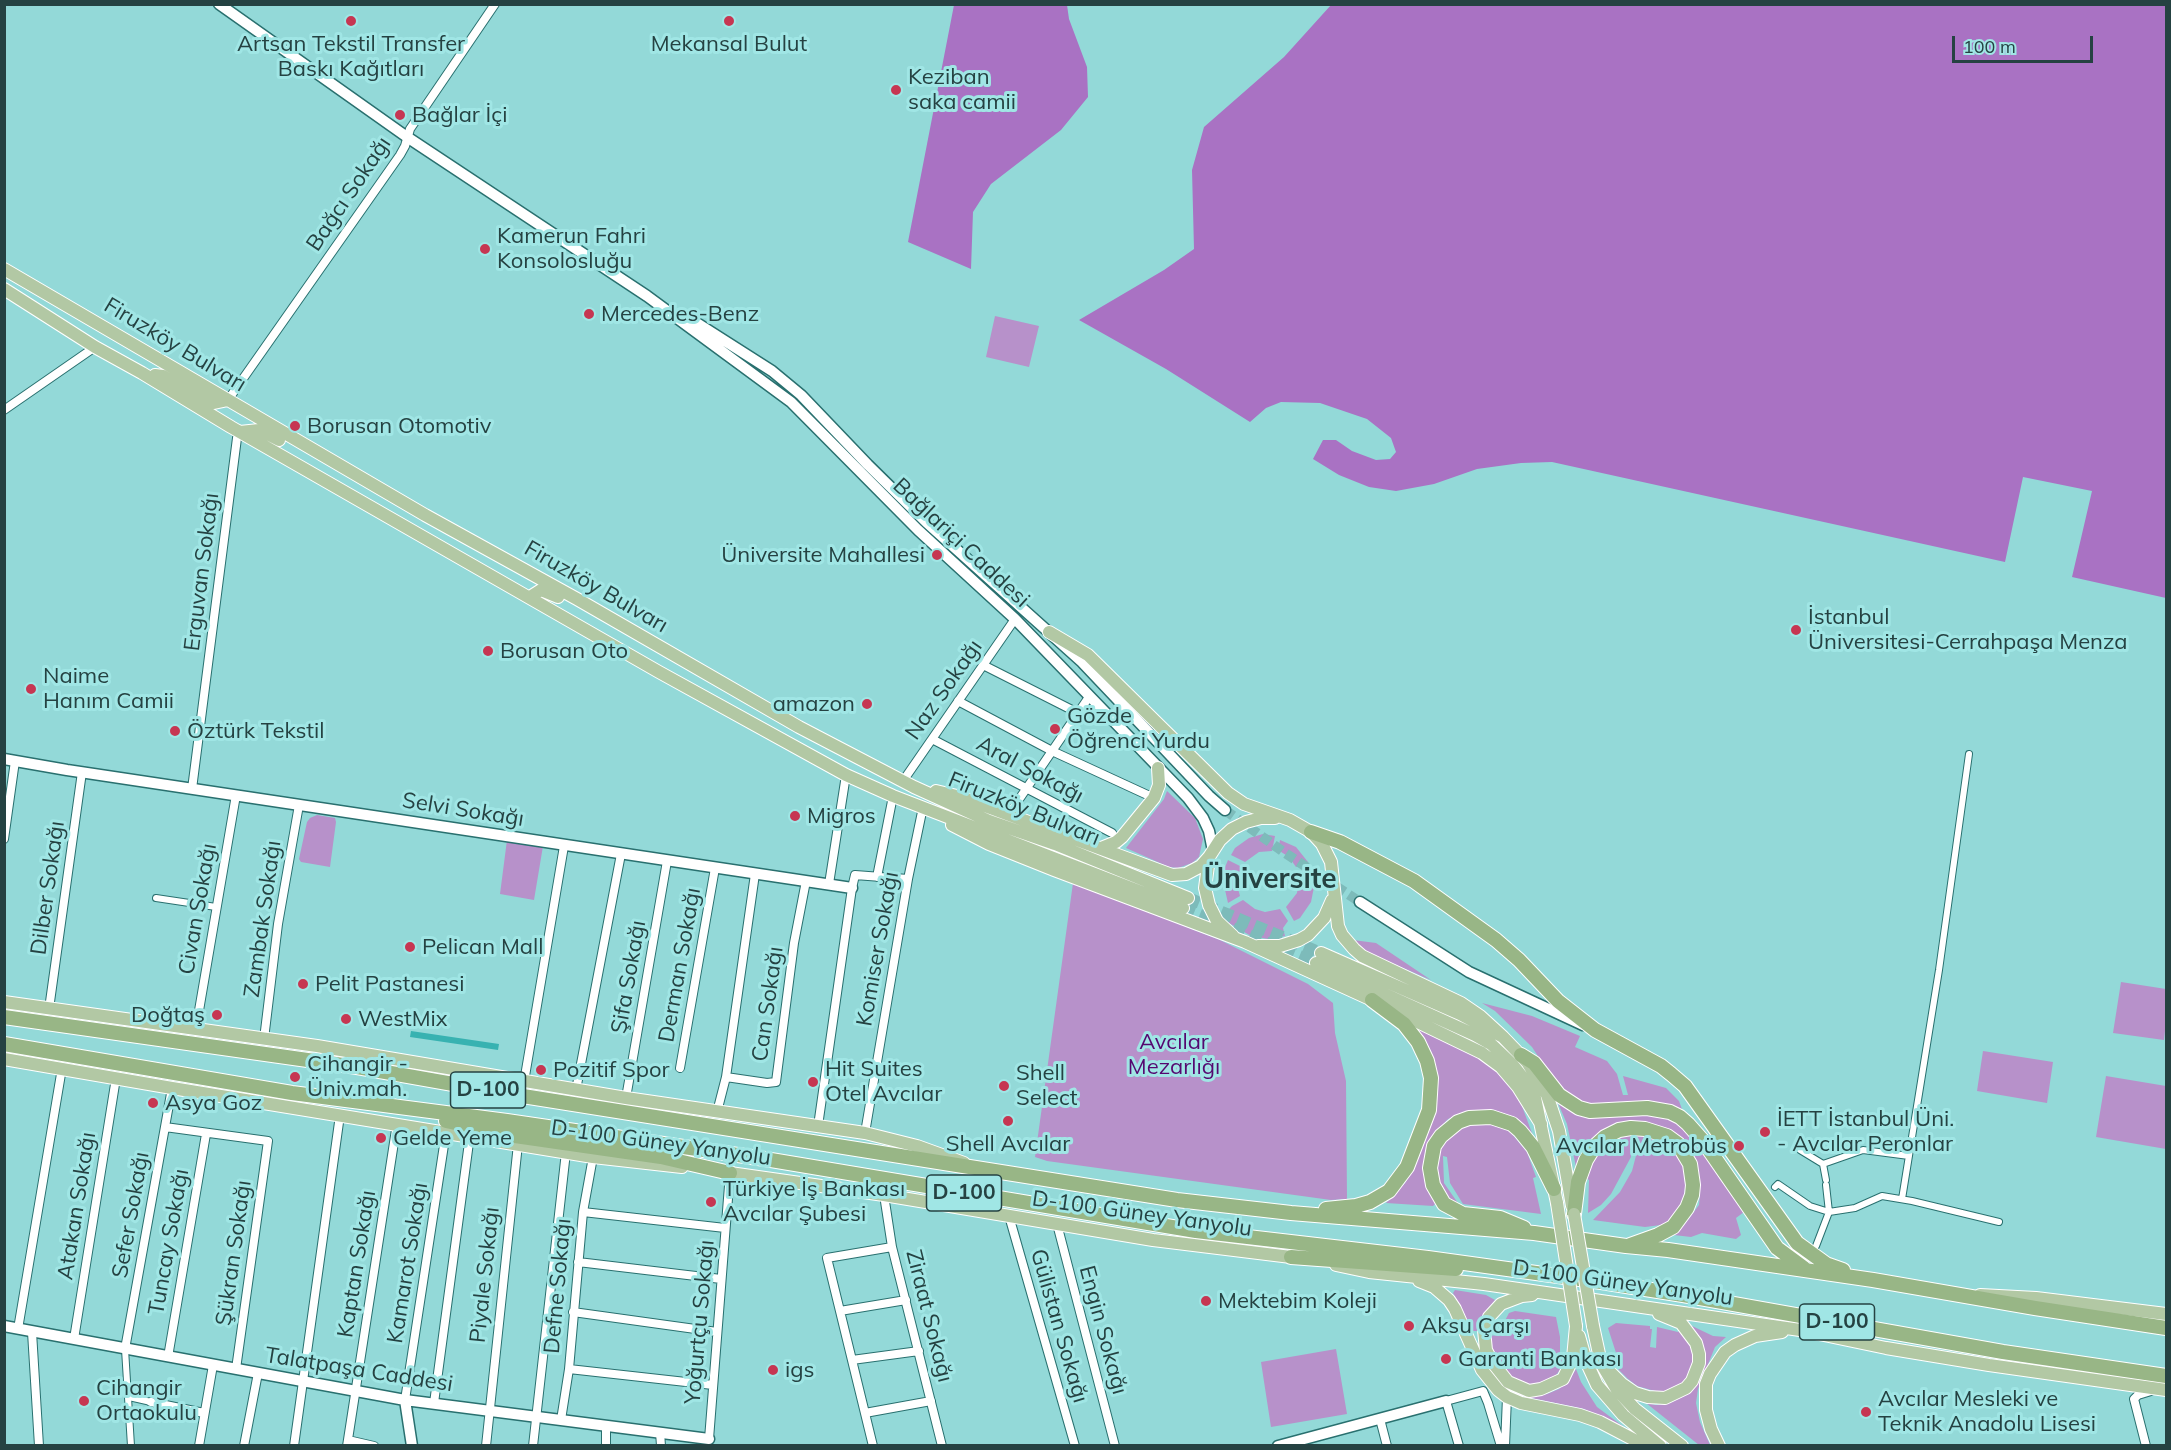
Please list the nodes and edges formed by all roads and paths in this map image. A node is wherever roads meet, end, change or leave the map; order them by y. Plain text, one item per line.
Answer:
1 (219, 4) edge
2 (495, 4) edge
3 (408, 136) junction
4 (4, 268) edge
5 (4, 289) edge
6 (647, 296) junction
7 (95, 347) junction
8 (142, 373) junction
9 (228, 400) junction
10 (4, 410) edge
11 (240, 432) junction
12 (846, 441) junction
13 (837, 449) junction
14 (332, 461) junction
15 (530, 597) junction
16 (599, 612) junction
17 (1015, 619) junction
18 (1049, 632) junction
19 (983, 664) junction
20 (1089, 697) junction
21 (958, 701) junction
22 (1078, 713) junction
23 (932, 739) junction
24 (1052, 751) junction
25 (1969, 754) dead end
26 (10, 760) edge
27 (1158, 768) junction
28 (82, 772) junction
29 (846, 775) junction
30 (908, 784) junction
31 (1026, 788) junction
32 (188, 791) junction
33 (236, 795) junction
34 (893, 796) junction
35 (1154, 798) junction
36 (299, 805) junction
37 (923, 807) junction
38 (1225, 810) tunnel mouth
39 (1009, 814) junction
40 (1282, 818) junction
41 (1311, 832) junction
42 (1113, 833) dead end
43 (4, 839) edge
44 (564, 846) junction
45 (1101, 848) junction
46 (621, 854) junction
47 (1211, 854) junction
48 (667, 861) junction
49 (715, 868) junction
50 (755, 874) junction
51 (878, 877) junction
52 (908, 879) junction
53 (806, 881) junction
54 (829, 884) junction
55 (852, 888) junction
56 (1334, 896) junction
57 (156, 898) dead end
58 (1360, 902) tunnel mouth
59 (216, 908) junction
60 (1245, 942) junction
61 (1372, 1000) junction
62 (4, 1002) edge
63 (49, 1009) junction
64 (4, 1017) edge
65 (196, 1028) junction
66 (1595, 1030) junction
67 (1503, 1037) junction
68 (264, 1040) junction
69 (4, 1044) edge
70 (1521, 1055) junction
71 (4, 1059) edge
72 (62, 1068) junction
73 (680, 1068) dead end
74 (726, 1077) junction
75 (116, 1078) junction
76 (524, 1082) junction
77 (172, 1088) junction
78 (576, 1090) junction
79 (626, 1098) junction
80 (422, 1111) junction
81 (717, 1112) junction
82 (340, 1115) junction
83 (397, 1123) junction
84 (1541, 1124) junction
85 (818, 1126) junction
86 (165, 1127) junction
87 (446, 1132) junction
88 (865, 1133) junction
89 (206, 1134) junction
90 (470, 1135) junction
91 (518, 1144) junction
92 (1800, 1150) dead end
93 (566, 1152) junction
94 (593, 1156) junction
95 (1909, 1156) junction
96 (1823, 1164) junction
97 (971, 1166) junction
98 (730, 1173) junction
99 (1775, 1186) dead end
100 (885, 1195) junction
101 (1556, 1196) junction
102 (1902, 1199) junction
103 (583, 1212) junction
104 (1829, 1212) junction
105 (1291, 1213) junction
106 (1574, 1215) junction
107 (1009, 1216) junction
108 (1999, 1222) dead end
109 (1056, 1224) junction
110 (725, 1228) junction
111 (1534, 1233) junction
112 (1626, 1246) junction
113 (1816, 1246) dead end
114 (892, 1247) junction
115 (1291, 1257) junction
116 (578, 1262) junction
117 (1507, 1269) junction
118 (1808, 1271) junction
119 (1407, 1276) junction
120 (721, 1279) junction
121 (1873, 1280) junction
122 (1554, 1294) junction
123 (1965, 1296) junction
124 (906, 1300) junction
125 (1644, 1307) junction
126 (840, 1311) junction
127 (573, 1312) junction
128 (2166, 1314) edge
129 (4, 1326) edge
130 (1576, 1326) junction
131 (2166, 1328) edge
132 (18, 1329) junction
133 (1800, 1330) junction
134 (32, 1332) junction
135 (717, 1332) junction
136 (74, 1340) junction
137 (124, 1349) junction
138 (919, 1351) junction
139 (168, 1357) junction
140 (852, 1360) junction
141 (1601, 1363) junction
142 (213, 1365) junction
143 (236, 1369) junction
144 (569, 1369) junction
145 (258, 1373) junction
146 (2166, 1376) edge
147 (304, 1382) junction
148 (713, 1385) junction
149 (2162, 1390) edge
150 (356, 1391) junction
151 (129, 1397) junction
152 (1507, 1397) junction
153 (405, 1400) junction
154 (931, 1401) junction
155 (1446, 1401) junction
156 (152, 1402) joint
157 (434, 1403) junction
158 (488, 1410) junction
159 (204, 1413) junction
160 (865, 1413) junction
161 (535, 1417) junction
162 (1380, 1419) junction
163 (561, 1420) junction
164 (606, 1426) junction
165 (660, 1432) junction
166 (709, 1439) joint
167 (1309, 1442) edge
168 (347, 1443) edge
169 (941, 1445) edge
170 (39, 1446) edge
171 (131, 1446) edge
172 (199, 1446) edge
173 (244, 1446) edge
174 (294, 1446) edge
175 (374, 1446) edge
176 (412, 1446) edge
177 (486, 1446) edge
178 (533, 1446) edge
179 (606, 1446) edge
180 (661, 1446) edge
181 (873, 1446) edge
182 (1075, 1446) edge
183 (1115, 1446) edge
184 (1278, 1446) edge
185 (1387, 1446) edge
186 (1459, 1446) edge
187 (1503, 1446) edge
188 (1646, 1446) edge
189 (1660, 1446) edge
190 (1682, 1446) edge
191 (1719, 1446) edge
192 (2146, 1446) edge

1 - 3 main road, Bağlariçi Caddesi
2 - 3 street, Bağcı Sokağı
3 - 6 main road, Bağlariçi Caddesi
3 - 9 street, Bağcı Sokağı
4 - 9 main road, Firuzköy Bulvarı
5 - 7 main road, Firuzköy Bulvarı
6 - 12 main road, Bağlariçi Caddesi
6 - 13 main road, Bağlariçi Caddesi
7 - 8 main road, Firuzköy Bulvarı
7 - 10 street
8 - 9 main road
8 - 11 main road, Firuzköy Bulvarı
9 - 14 main road, Firuzköy Bulvarı
11 - 14 main road
11 - 15 main road, Firuzköy Bulvarı
11 - 32 street, Erguvan Sokağı
12 - 13 main road
12 - 18 main road, Bağlariçi Caddesi
13 - 17 main road, Bağlariçi Caddesi
14 - 16 main road, Firuzköy Bulvarı
15 - 16 main road
15 - 29 main road, Firuzköy Bulvarı
16 - 30 main road, Firuzköy Bulvarı
17 - 19 street, Naz Sokağı
17 - 20 main road, Bağlariçi Caddesi
18 - 38 main road, Bağlariçi Caddesi
18 - 40 main road
19 - 21 street, Naz Sokağı
19 - 22 street
20 - 22 street
20 - 27 main road, Bağlariçi Caddesi
21 - 23 street, Naz Sokağı
21 - 24 street
22 - 24 street
23 - 30 street, Naz Sokağı
23 - 31 street, Aral Sokağı
24 - 31 street
24 - 35 street
25 - 95 street
26 - 28 main road, Selvi Sokağı
26 - 43 street
27 - 35 main road
27 - 47 main road, Bağlariçi Caddesi
28 - 32 main road, Selvi Sokağı
28 - 63 street, Dilber Sokağı
29 - 34 main road, Firuzköy Bulvarı
29 - 54 street
30 - 37 main road, Firuzköy Bulvarı
30 - 39 main road
31 - 39 street
31 - 42 street, Aral Sokağı
32 - 33 main road, Selvi Sokağı
33 - 36 main road, Selvi Sokağı
33 - 59 street, Civan Sokağı
34 - 37 main road, Firuzköy Bulvarı
34 - 51 street
35 - 45 main road
36 - 44 main road, Selvi Sokağı
36 - 68 street, Zambak Sokağı
37 - 52 street, Komiser Sokağı
37 - 60 main road
39 - 45 main road
40 - 41 main road
40 - 47 main road
41 - 56 main road
41 - 66 highway
44 - 46 main road, Selvi Sokağı
44 - 76 street
45 - 47 main road
46 - 48 main road, Selvi Sokağı
46 - 78 street
47 - 60 main road
48 - 49 main road, Selvi Sokağı
48 - 79 street, Şifa Sokağı
49 - 50 main road, Selvi Sokağı
49 - 73 street, Derman Sokağı
50 - 53 main road, Selvi Sokağı
50 - 74 street
51 - 52 street
51 - 55 street
52 - 88 street, Komiser Sokağı
53 - 54 main road, Selvi Sokağı
53 - 74 street, Can Sokağı
54 - 55 main road, Selvi Sokağı
55 - 85 street
56 - 60 main road
56 - 67 main road
57 - 59 street
58 - 66 main road
59 - 65 street, Civan Sokağı
60 - 61 main road
61 - 84 main road
61 - 105 highway
62 - 63 main road
63 - 65 main road
64 - 97 highway, D-100
65 - 68 main road
66 - 121 highway
67 - 70 main road
67 - 84 main road
68 - 76 main road
69 - 80 highway, D-100
70 - 106 main road
70 - 118 highway
71 - 72 main road, D-100 Güney Yanyolu
72 - 75 main road, D-100 Güney Yanyolu
72 - 132 street
74 - 81 street
75 - 77 main road, D-100 Güney Yanyolu
75 - 136 street, Atakan Sokağı
76 - 78 main road
77 - 82 main road, D-100 Güney Yanyolu
77 - 86 street, Sefer Sokağı
78 - 79 main road
79 - 81 main road
80 - 98 highway
80 - 117 highway, D-100
81 - 85 main road
82 - 83 main road, D-100 Güney Yanyolu
82 - 147 street
83 - 87 main road, D-100 Güney Yanyolu
83 - 150 street, Kaptan Sokağı
84 - 101 main road
85 - 88 main road
86 - 89 street
86 - 137 street, Sefer Sokağı
87 - 90 main road, D-100 Güney Yanyolu
87 - 153 street, Kamarot Sokağı
88 - 97 main road
89 - 139 street, Tuncay Sokağı
89 - 143 street, Şükran Sokağı
90 - 91 main road, D-100 Güney Yanyolu
90 - 157 street
91 - 93 main road, D-100 Güney Yanyolu
91 - 158 street, Piyale Sokağı
92 - 96 street
93 - 94 main road, D-100 Güney Yanyolu
93 - 161 street
94 - 98 main road, D-100 Güney Yanyolu
94 - 103 street, Defne Sokağı
95 - 96 street
95 - 102 street
96 - 104 street
97 - 105 highway, D-100
98 - 100 main road, D-100 Güney Yanyolu
98 - 110 street, Yoğurtçu Sokağı
99 - 104 street
100 - 107 main road, D-100 Güney Yanyolu
100 - 114 street, Ziraat Sokağı
101 - 111 highway
101 - 130 main road, bridge
102 - 104 street
102 - 108 street
103 - 110 street
103 - 116 street, Defne Sokağı
104 - 113 street
105 - 111 highway, D-100
106 - 112 highway
106 - 141 main road, bridge
107 - 109 main road, D-100 Güney Yanyolu
107 - 182 street, Gülistan Sokağı
109 - 115 main road, D-100 Güney Yanyolu
109 - 183 street, Engin Sokağı
110 - 120 street, Yoğurtçu Sokağı
111 - 112 highway, D-100
112 - 118 highway, D-100
114 - 124 street, Ziraat Sokağı
114 - 126 street
115 - 117 highway
115 - 119 main road, D-100 Güney Yanyolu
116 - 120 street
116 - 127 street, Defne Sokağı
117 - 146 highway, D-100
118 - 121 highway, D-100
119 - 122 main road, D-100 Güney Yanyolu
119 - 152 main road
120 - 135 street, Yoğurtçu Sokağı
121 - 123 highway, D-100
122 - 125 main road, D-100 Güney Yanyolu
122 - 130 main road
123 - 128 main road
123 - 131 highway, D-100
124 - 126 street
124 - 138 street, Ziraat Sokağı
125 - 133 main road, D-100 Güney Yanyolu
125 - 141 main road
126 - 140 street
127 - 135 street
127 - 144 street, Defne Sokağı
129 - 132 main road, Talatpaşa Caddesi
130 - 189 main road
132 - 134 main road, Talatpaşa Caddesi
133 - 149 main road, D-100 Güney Yanyolu
133 - 191 main road
134 - 136 main road, Talatpaşa Caddesi
134 - 170 street
135 - 148 street, Yoğurtçu Sokağı
136 - 137 main road, Talatpaşa Caddesi
137 - 139 main road, Talatpaşa Caddesi
137 - 151 street
138 - 140 street
138 - 154 street, Ziraat Sokağı
139 - 142 main road, Talatpaşa Caddesi
140 - 160 street
141 - 190 main road
142 - 143 main road, Talatpaşa Caddesi
142 - 159 street
143 - 145 main road, Talatpaşa Caddesi
144 - 148 street
144 - 163 street, Defne Sokağı
145 - 147 main road, Talatpaşa Caddesi
145 - 173 street
147 - 150 main road, Talatpaşa Caddesi
147 - 174 street
148 - 166 street, Yoğurtçu Sokağı
149 - 192 street
150 - 153 main road, Talatpaşa Caddesi
150 - 168 street, Kaptan Sokağı
151 - 156 street
151 - 171 street
152 - 187 street
152 - 188 main road
153 - 157 main road, Talatpaşa Caddesi
153 - 176 main road
154 - 160 street
154 - 169 street, Ziraat Sokağı
155 - 162 main road
155 - 186 street
155 - 187 street
156 - 159 street
157 - 158 main road, Talatpaşa Caddesi
158 - 161 main road, Talatpaşa Caddesi
158 - 177 street, Piyale Sokağı
159 - 172 street
160 - 181 street
161 - 163 main road, Talatpaşa Caddesi
161 - 178 street
162 - 167 main road
162 - 185 street
163 - 164 main road, Talatpaşa Caddesi
164 - 165 main road, Talatpaşa Caddesi
164 - 179 street
165 - 166 main road, Talatpaşa Caddesi
165 - 180 street
167 - 184 main road
168 - 175 street

